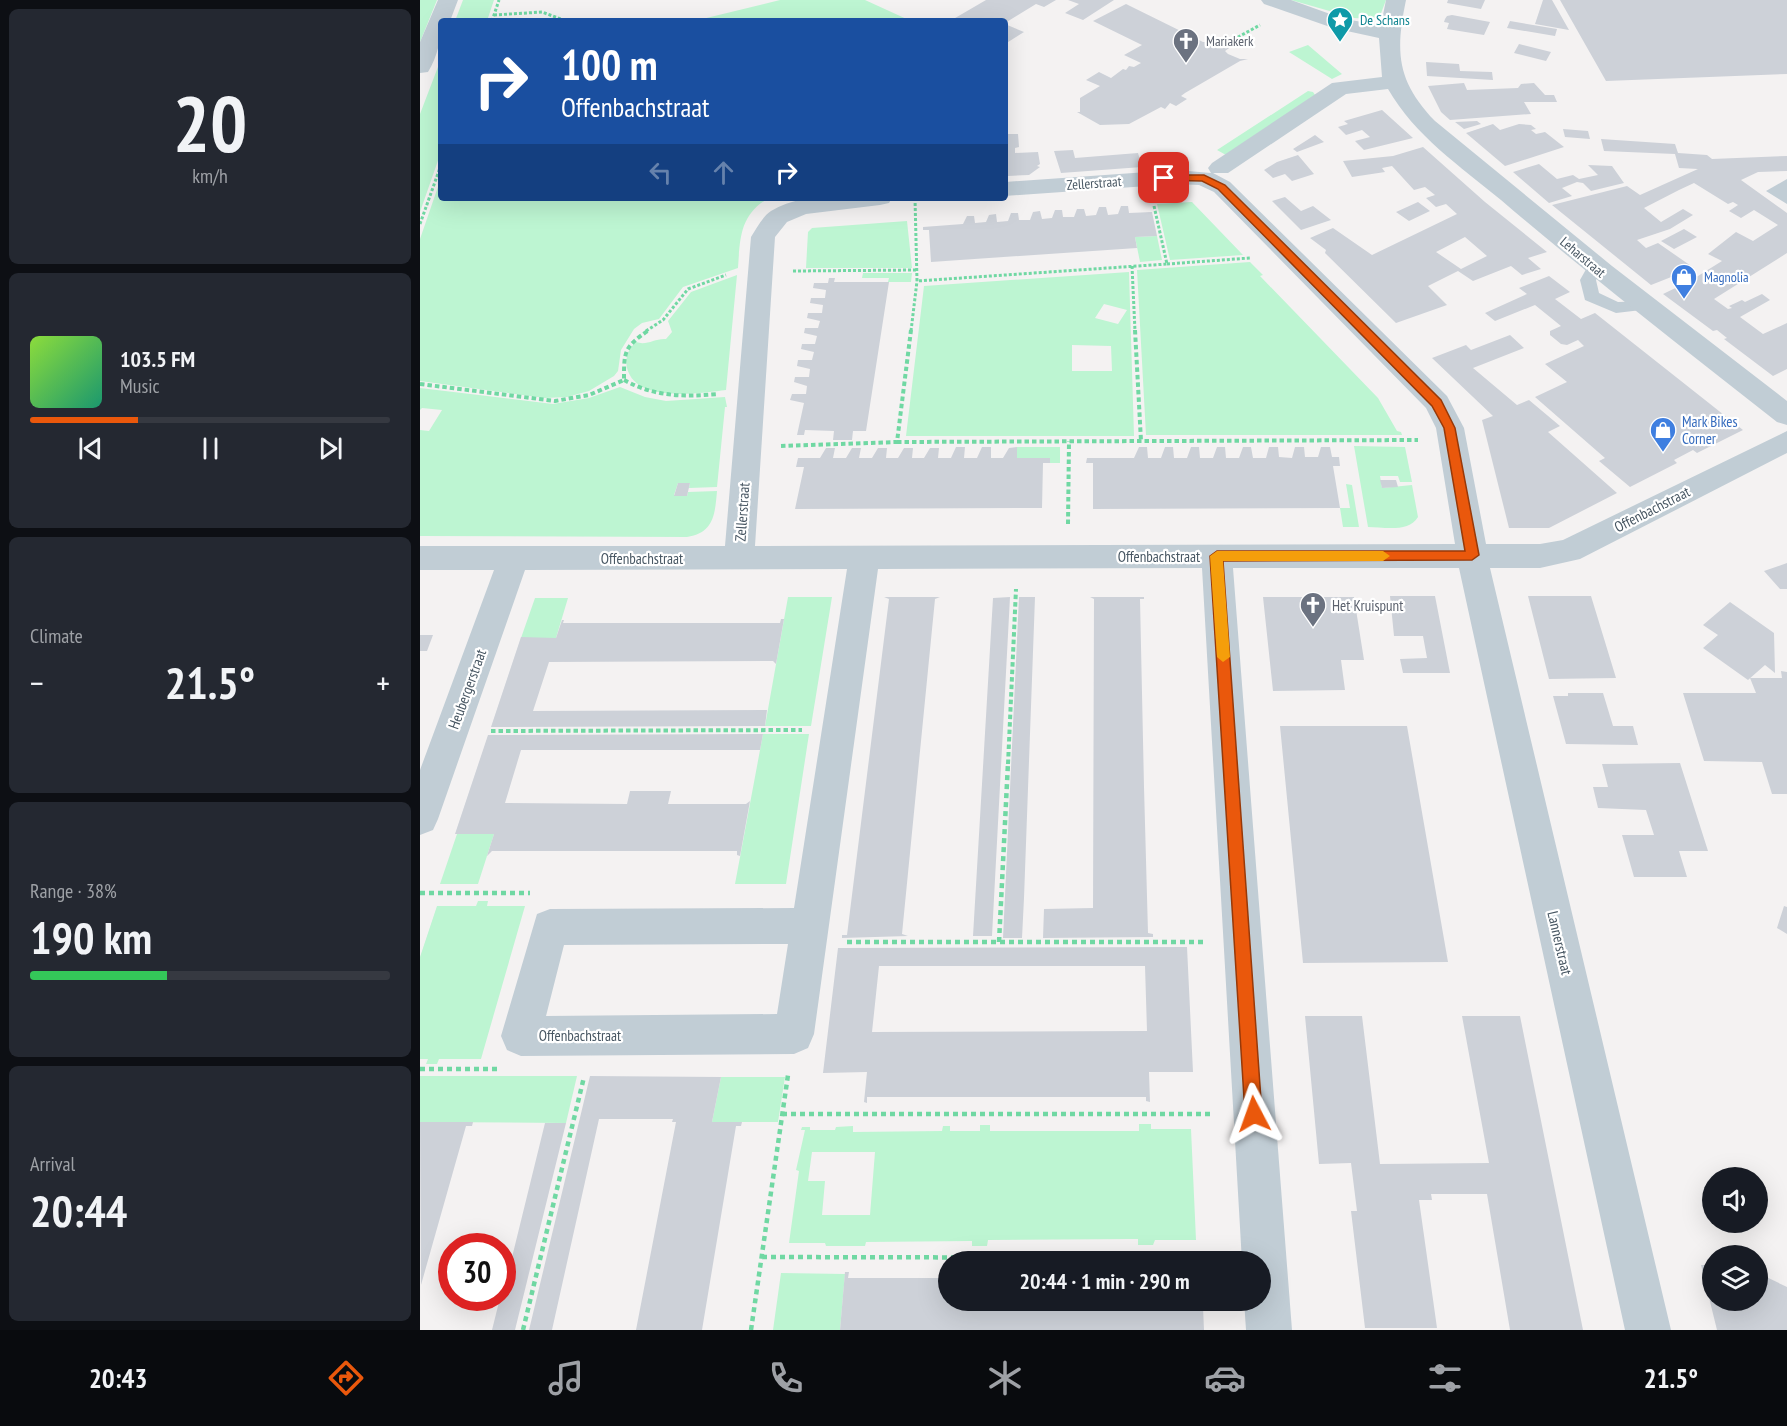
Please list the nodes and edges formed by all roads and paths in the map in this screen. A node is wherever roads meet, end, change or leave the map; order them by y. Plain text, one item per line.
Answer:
1 (448, 0) edge
2 (499, 0) edge
3 (1271, 0) edge
4 (1396, 0) edge
5 (494, 15) junction
6 (440, 18) edge
7 (493, 18) edge
8 (563, 18) edge
9 (438, 24) edge
10 (1388, 33) junction
11 (420, 67) edge
12 (1395, 82) junction
13 (1220, 168) dead end
14 (438, 173) edge
15 (1148, 179) junction
16 (1787, 184) edge
17 (1008, 189) edge
18 (1787, 199) edge
19 (854, 201) edge
20 (915, 201) edge
21 (420, 224) edge
22 (1282, 248) junction
23 (1167, 264) junction
24 (1132, 266) junction
25 (918, 270) junction
26 (760, 271) junction
27 (917, 281) junction
28 (624, 380) junction
29 (420, 384) edge
30 (751, 391) junction
31 (1787, 415) edge
32 (1452, 440) junction
33 (1069, 441) junction
34 (1141, 441) junction
35 (1787, 441) edge
36 (897, 442) junction
37 (747, 449) junction
38 (1472, 555) junction
39 (1067, 556) junction
40 (1217, 556) junction
41 (864, 557) junction
42 (1018, 557) junction
43 (420, 558) edge
44 (514, 558) junction
45 (739, 558) junction
46 (839, 730) junction
47 (452, 731) junction
48 (420, 819) edge
49 (808, 934) junction
50 (999, 942) junction
51 (1242, 942) junction
52 (794, 1034) junction
53 (585, 1069) dead end
54 (782, 1114) junction
55 (1254, 1114) junction
56 (1264, 1251) edge
57 (762, 1257) junction
58 (938, 1257) edge
59 (1268, 1311) edge
60 (523, 1330) edge
61 (751, 1330) edge
62 (1269, 1330) edge
63 (1648, 1330) edge

1 - 6 street
2 - 5 path
3 - 10 street
4 - 10 street
5 - 7 path
5 - 8 path
9 - 11 street
10 - 12 street
12 - 13 street
12 - 31 street, Leharstraat
14 - 21 path
15 - 17 street, Zellerstraat
15 - 22 street, Zellerstraat
15 - 23 path
16 - 18 lane
19 - 26 street, Zellerstraat
20 - 25 path
22 - 23 path
22 - 32 street, Zellerstraat
23 - 24 path
24 - 27 path
24 - 34 path
25 - 26 path
25 - 27 path
26 - 28 path
26 - 30 street, Zellerstraat
27 - 36 path
28 - 29 path
28 - 30 path
30 - 37 street, Zellerstraat
32 - 34 path
32 - 38 street, Zellerstraat
33 - 34 path
33 - 36 path
33 - 39 path
35 - 38 street, Offenbachstraat
36 - 37 path
37 - 45 street, Zellerstraat
38 - 40 street, Offenbachstraat
38 - 63 street, Lannerstraat
39 - 40 street, Offenbachstraat
39 - 42 street, Offenbachstraat
40 - 51 street
41 - 42 street, Offenbachstraat
41 - 45 street, Offenbachstraat
41 - 46 street
42 - 50 path
43 - 44 street, Offenbachstraat
44 - 45 street, Offenbachstraat
44 - 47 street, Heubergerstraat
46 - 47 path
46 - 49 street
47 - 48 street, Heubergerstraat
49 - 50 path
49 - 52 street
49 - 52 street, Offenbachstraat
50 - 51 path
51 - 55 street
52 - 54 path
53 - 60 path
54 - 55 path
54 - 57 path
55 - 56 street
57 - 58 path
57 - 61 path
59 - 62 street

